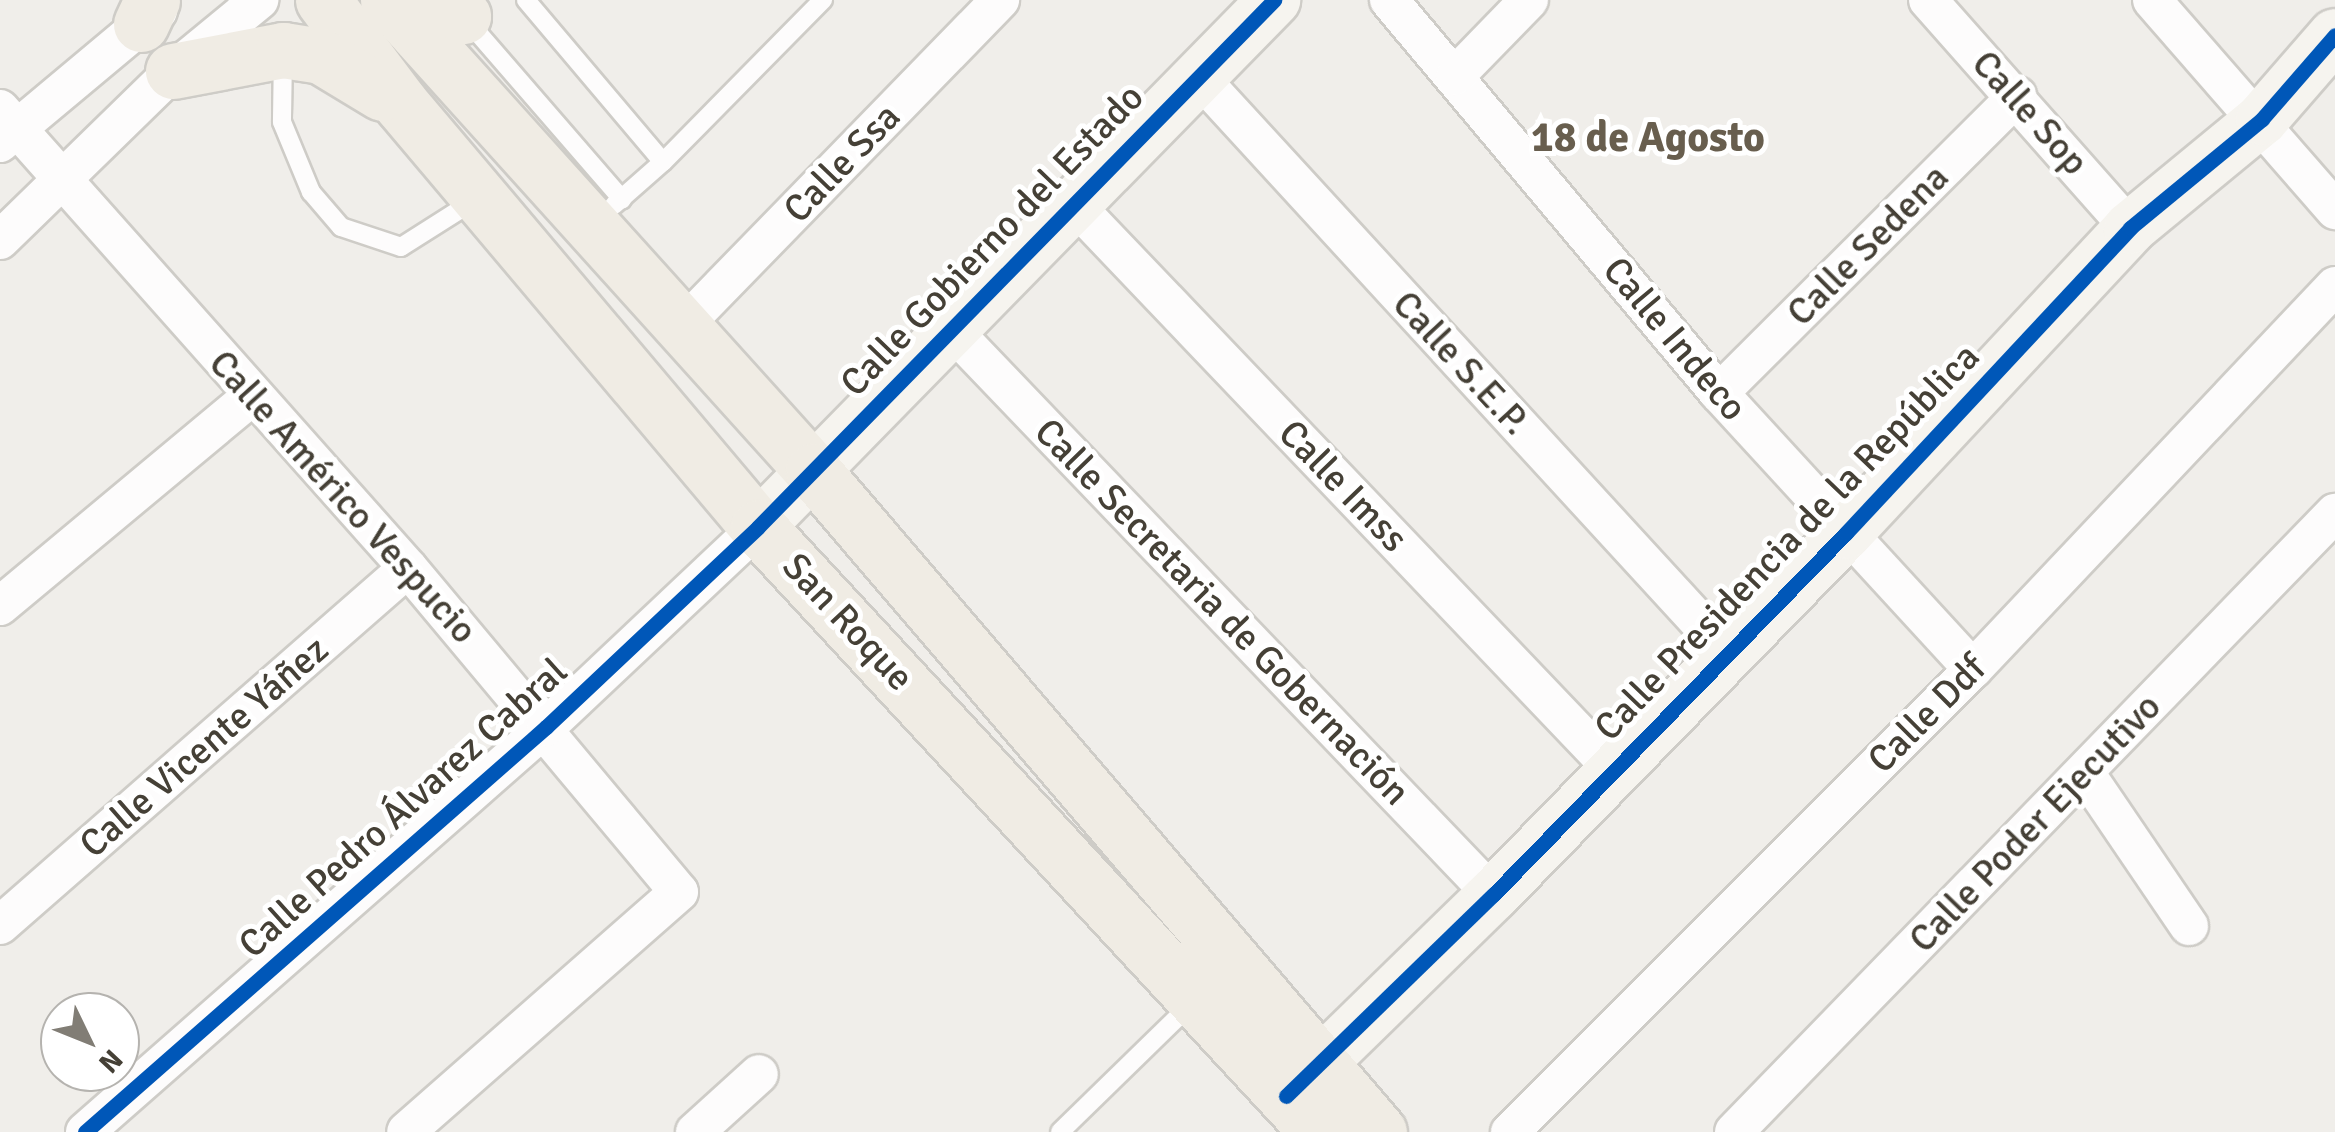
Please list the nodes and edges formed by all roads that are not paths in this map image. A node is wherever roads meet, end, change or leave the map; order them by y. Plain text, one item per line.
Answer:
1 (259, 0) edge
2 (324, 0) edge
3 (388, 0) edge
4 (526, 0) edge
5 (823, 0) edge
6 (1000, 0) edge
7 (1274, 0) edge
8 (1389, 0) edge
9 (1529, 0) edge
10 (1928, 0) edge
11 (2152, 0) edge
12 (452, 5) edge
13 (155, 8) edge
14 (2335, 35) edge
15 (283, 50) junction
16 (173, 71) junction
17 (1198, 76) junction
18 (1455, 76) junction
19 (2017, 96) junction
20 (401, 104) junction
21 (2262, 118) junction
22 (5, 127) edge
23 (662, 162) junction
24 (67, 182) junction
25 (479, 197) junction
26 (1071, 201) junction
27 (2335, 210) edge
28 (605, 212) junction
29 (2130, 228) junction
30 (0, 240) edge
31 (2335, 286) edge
32 (683, 326) junction
33 (951, 329) junction
34 (1719, 393) junction
35 (252, 396) junction
36 (812, 471) junction
37 (2335, 513) edge
38 (758, 527) junction
39 (1846, 532) junction
40 (408, 568) junction
41 (0, 606) edge
42 (1725, 650) junction
43 (1973, 669) junction
44 (546, 728) junction
45 (1614, 770) junction
46 (2084, 773) junction
47 (1493, 895) junction
48 (0, 926) edge
49 (2189, 926) dead end
50 (1196, 999) junction
51 (759, 1074) dead end
52 (1308, 1097) edge
53 (86, 1132) edge
54 (406, 1132) edge
55 (695, 1132) edge
56 (1060, 1132) edge
57 (1379, 1132) edge
58 (1510, 1132) edge
59 (1734, 1132) edge

1 - 16 street
2 - 20 main road, San Roque
3 - 28 main road, San Roque
4 - 23 lane
5 - 23 lane
6 - 32 street, Calle Ssa
7 - 17 street, Calle Gobierno del Estado
8 - 18 street, Calle Indeco
9 - 18 street
10 - 19 street, Calle Sop
11 - 21 street
12 - 28 lane
13 - 22 street
14 - 21 street, Calle Presidencia de la República
15 - 16 main road
15 - 20 main road
15 - 25 lane
16 - 24 street
17 - 26 street, Calle Gobierno del Estado
17 - 42 street, Calle S.E.P.
18 - 34 street, Calle Indeco
19 - 29 street, Calle Sop
19 - 34 street, Calle Sedena
20 - 25 main road, San Roque
21 - 27 street
21 - 29 street, Calle Presidencia de la República
22 - 24 street, Calle Américo Vespucio
23 - 28 lane
24 - 30 street
24 - 35 street, Calle Américo Vespucio
25 - 38 main road, San Roque
26 - 33 street, Calle Gobierno del Estado
26 - 45 street, Calle Imss
28 - 32 main road, San Roque
29 - 39 street, Calle Presidencia de la República
31 - 43 street, Calle Ddf
32 - 36 main road, San Roque
33 - 36 street, Calle Gobierno del Estado
33 - 47 street, Calle Secretaria de Gobernación
34 - 39 street, Calle Indeco
35 - 40 street, Calle Américo Vespucio
35 - 41 street
36 - 38 street, Calle Gobierno del Estado
36 - 52 main road, San Roque
37 - 46 street, Calle Poder Ejecutivo
38 - 44 street, Calle Pedro Álvarez Cabral
38 - 50 main road, San Roque
39 - 42 street, Calle Presidencia de la República
39 - 43 street, Calle Indeco
40 - 44 street, Calle Américo Vespucio
40 - 48 street, Calle Vicente Yáñez
42 - 45 street, Calle Presidencia de la República
43 - 58 street, Calle Ddf
44 - 53 street, Calle Pedro Álvarez Cabral
44 - 54 street, Calle Américo Vespucio
45 - 47 street, Calle Presidencia de la República
46 - 49 street
46 - 59 street, Calle Poder Ejecutivo
47 - 52 street, Calle Presidencia de la República
50 - 52 main road, San Roque
50 - 56 lane
51 - 55 street
52 - 57 main road, San Roque

